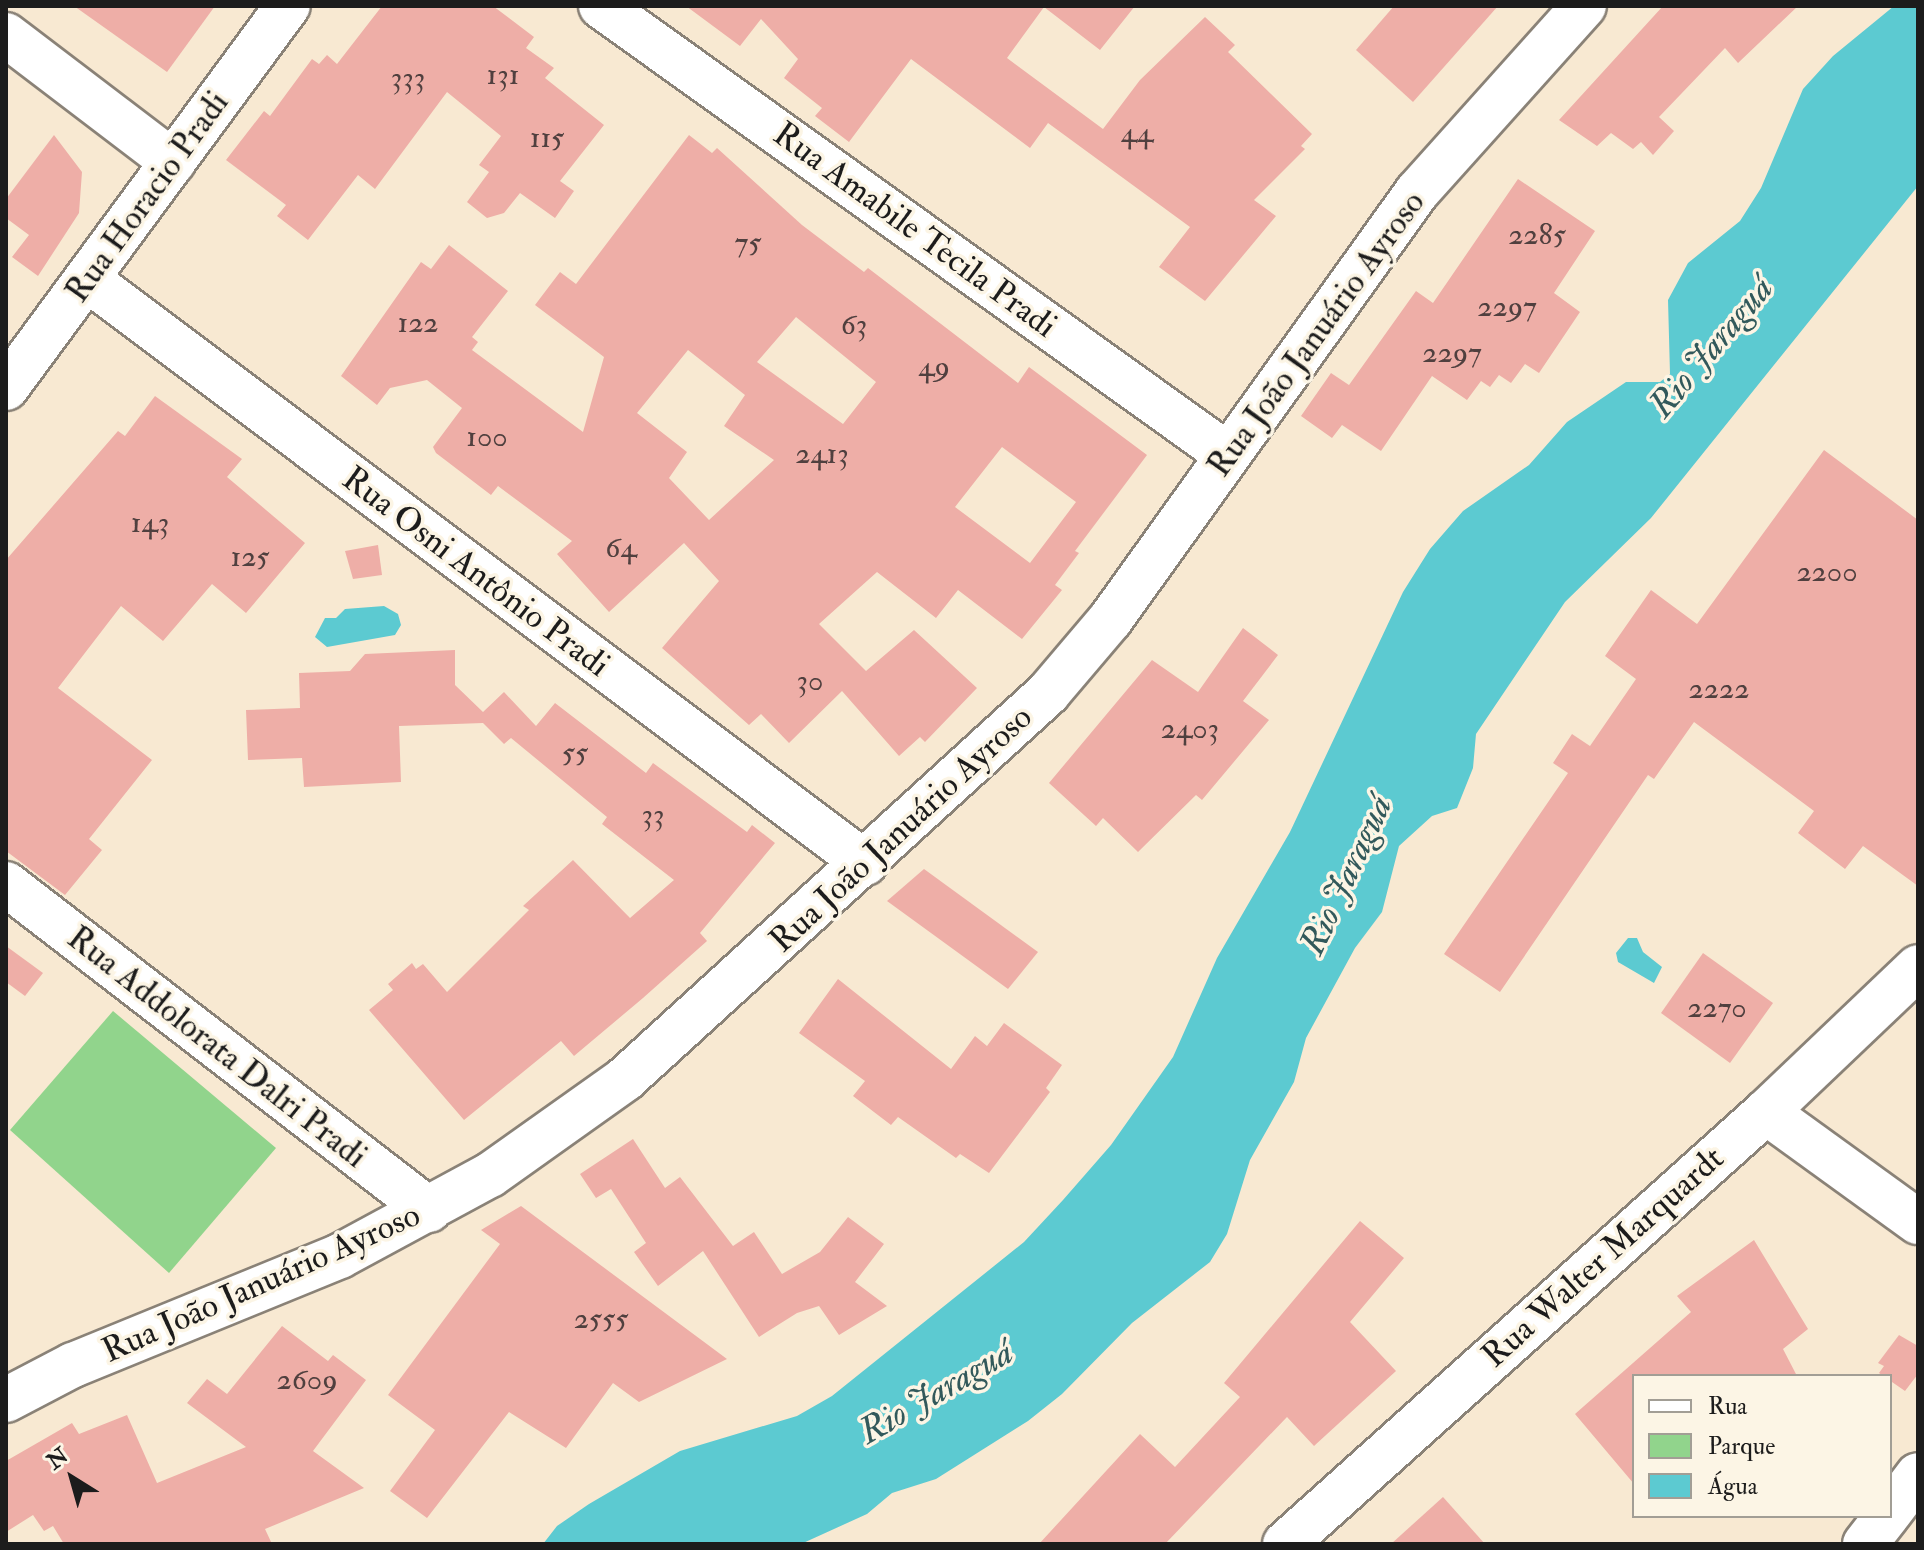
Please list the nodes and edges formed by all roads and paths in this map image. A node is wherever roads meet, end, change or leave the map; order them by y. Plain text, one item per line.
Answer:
1 (288, 6) edge
2 (601, 6) edge
3 (1584, 6) edge
4 (6, 35) edge
5 (173, 162) junction
6 (87, 279) junction
7 (6, 388) edge
8 (1228, 455) junction
9 (865, 863) junction
10 (6, 884) edge
11 (1918, 967) edge
12 (1766, 1112) junction
13 (429, 1210) junction
14 (1918, 1222) edge
15 (6, 1400) edge
16 (1918, 1475) edge
17 (1892, 1509) edge
18 (1885, 1518) edge
19 (1285, 1544) edge
20 (1865, 1544) edge

1 - 5 street, Rua Horacio Pradi
2 - 8 street, Rua Amabile Tecila Pradi
3 - 8 street, Rua João Januário Ayroso
4 - 5 street
5 - 6 street, Rua Horacio Pradi
6 - 7 street, Rua Horacio Pradi
6 - 9 street, Rua Osni Antônio Pradi
8 - 9 street, Rua João Januário Ayroso
9 - 13 street, Rua João Januário Ayroso
10 - 13 street, Rua Addolorata Dalri Pradi
11 - 12 street, Rua Walter Marquardt
12 - 14 street
12 - 19 street, Rua Walter Marquardt
13 - 15 street, Rua João Januário Ayroso
16 - 17 street
18 - 20 street

